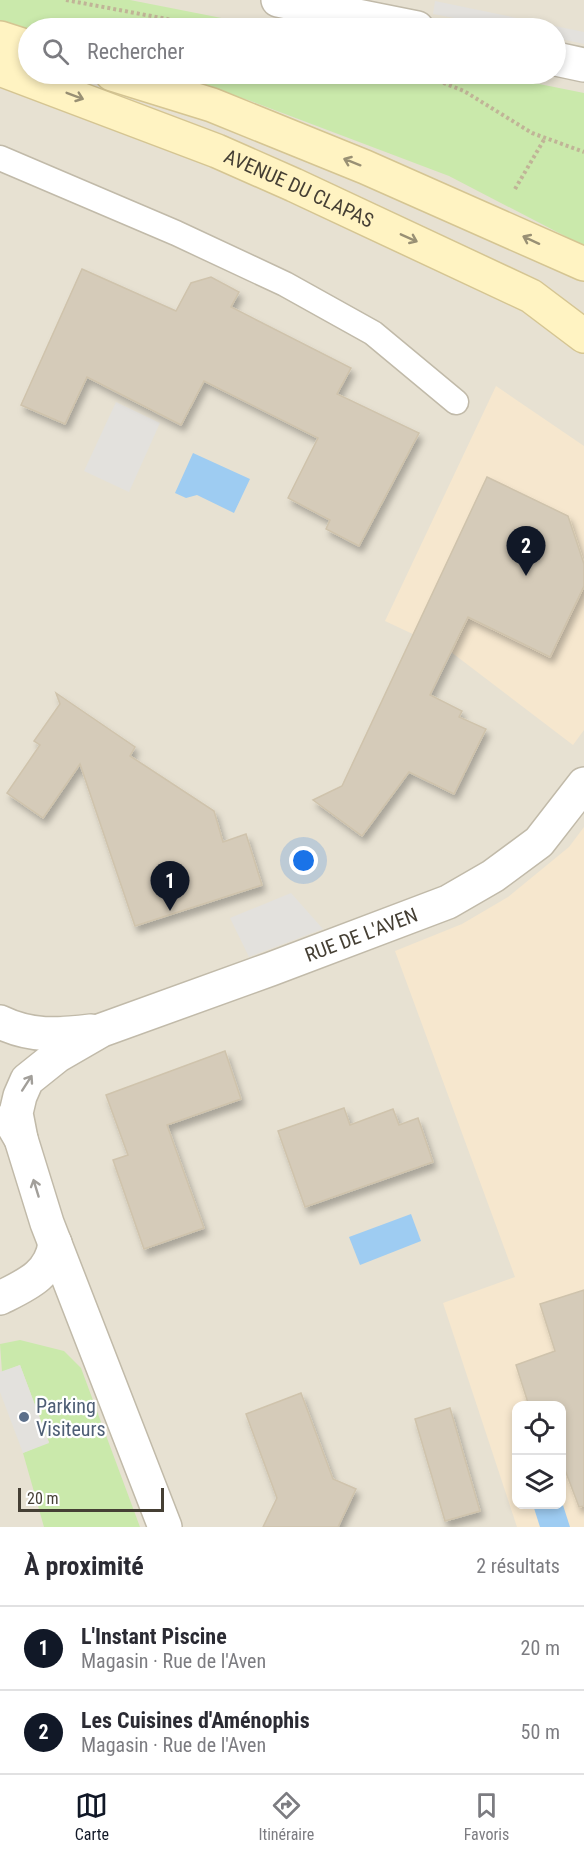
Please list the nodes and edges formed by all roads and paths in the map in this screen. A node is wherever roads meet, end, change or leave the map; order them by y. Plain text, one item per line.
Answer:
1 (66, 0) edge
2 (278, 0) edge
3 (162, 18) edge
4 (367, 18) edge
5 (0, 38) edge
6 (18, 44) edge
7 (566, 61) edge
8 (584, 65) edge
9 (0, 69) edge
10 (18, 76) edge
11 (40, 84) edge
12 (144, 84) edge
13 (446, 84) edge
14 (545, 138) junction
15 (584, 152) edge
16 (0, 158) edge
17 (509, 199) dead end
18 (584, 264) edge
19 (584, 336) edge
20 (456, 402) dead end
21 (584, 784) edge
22 (0, 1022) edge
23 (102, 1030) junction
24 (0, 1104) edge
25 (21, 1138) junction
26 (55, 1243) junction
27 (0, 1298) edge
28 (165, 1527) edge

1 - 3 path
2 - 4 street
5 - 6 main road
7 - 8 street
9 -> 10 main road, AVENUE DU CLAPAS
11 -> 19 main road, AVENUE DU CLAPAS
18 -> 12 main road, AVENUE DU CLAPAS
13 - 14 path
14 - 15 path
14 - 17 path
16 - 20 lane
21 - 23 street, RUE DE L'AVEN
22 - 23 street, RUE DE L'AVEN
25 -> 23 street, RUE DE L'AVEN
24 - 25 street, RUE DE L'AVEN
26 -> 25 street, RUE DE L'AVEN
26 - 27 street
26 - 28 street, RUE DE L'AVEN

